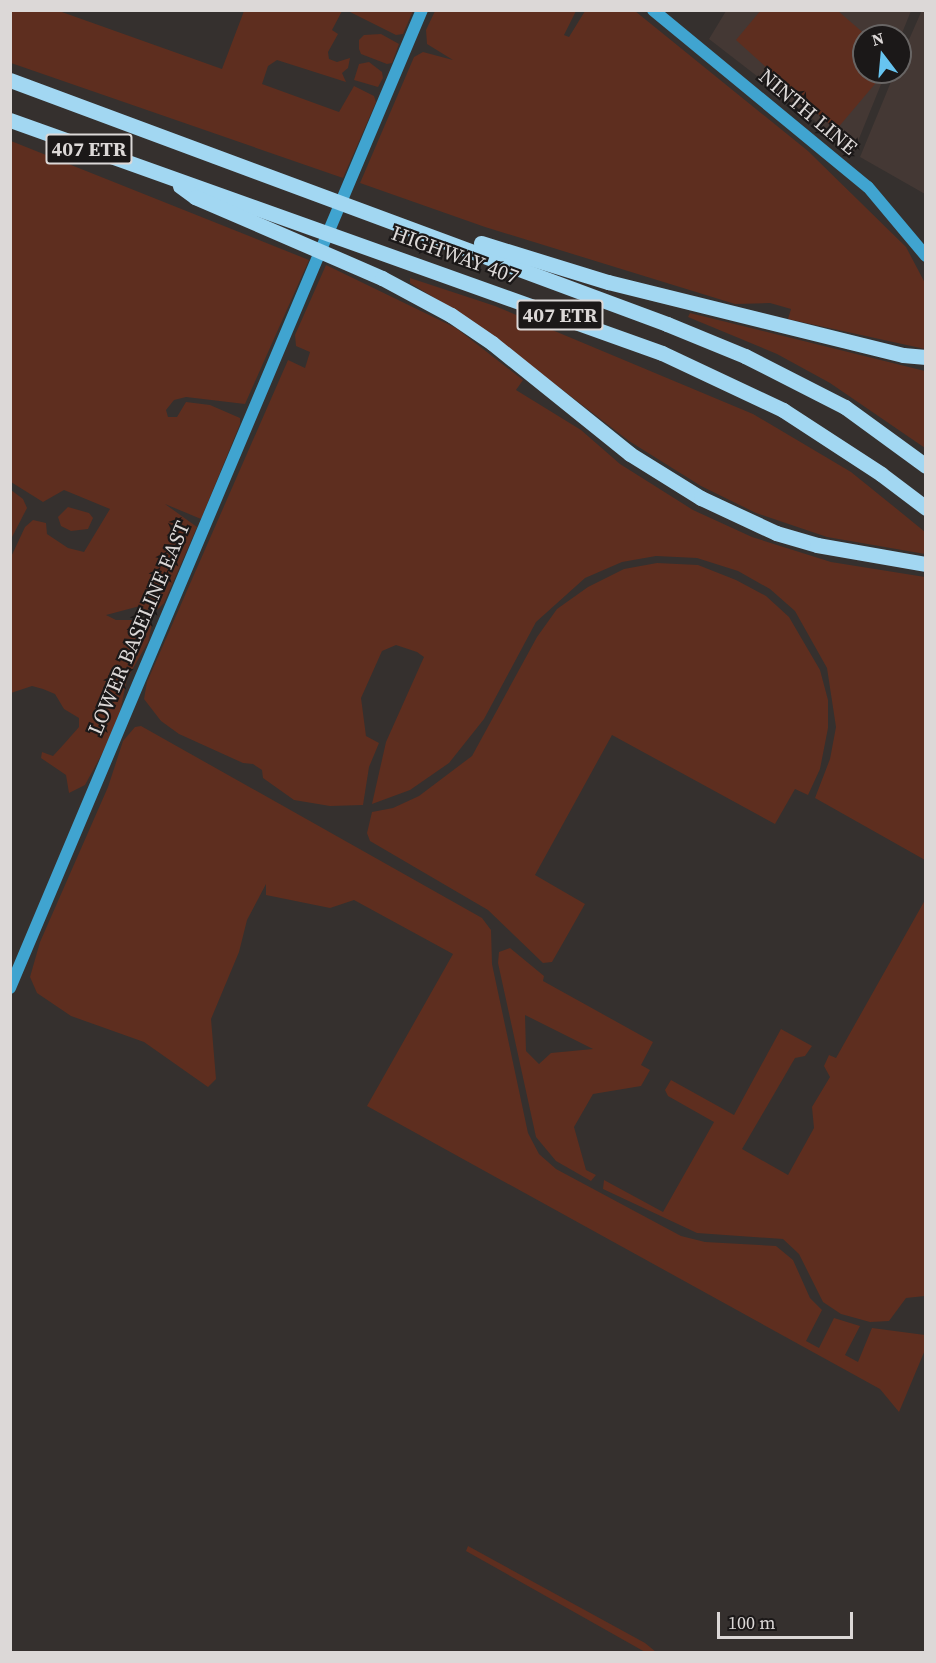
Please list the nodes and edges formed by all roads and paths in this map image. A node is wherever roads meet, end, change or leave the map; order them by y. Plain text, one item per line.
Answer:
1 (422, 10) edge
2 (653, 10) edge
3 (10, 80) edge
4 (10, 120) edge
5 (168, 177) junction
6 (323, 195) junction
7 (926, 256) edge
8 (903, 355) junction
9 (926, 357) edge
10 (926, 365) edge
11 (926, 466) edge
12 (926, 508) edge
13 (926, 564) edge
14 (10, 988) edge

1 - 14 main road, LOWER BASELINE EAST
2 - 7 main road, NINTH LINE
3 - 6 highway, HIGHWAY 407 / 407 ETR
4 - 5 highway, HIGHWAY 407 / 407 ETR
5 - 12 highway, HIGHWAY 407 / 407 ETR
5 - 13 highway
6 - 8 highway
6 - 11 highway, HIGHWAY 407 / 407 ETR
8 - 9 highway
8 - 10 highway

